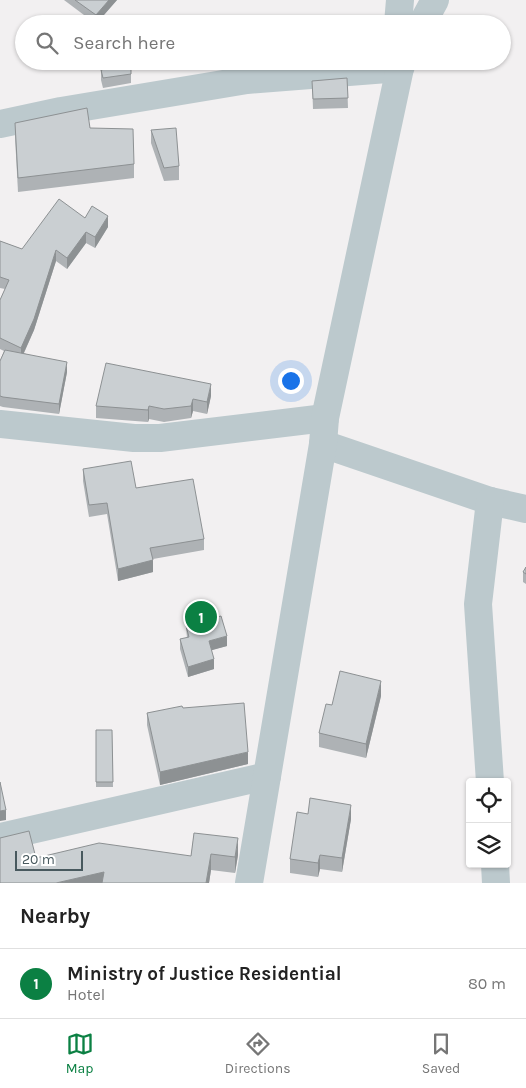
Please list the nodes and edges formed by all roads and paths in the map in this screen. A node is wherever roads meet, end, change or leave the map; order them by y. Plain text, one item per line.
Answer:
1 (400, 0) edge
2 (435, 0) edge
3 (399, 15) edge
4 (427, 15) edge
5 (338, 70) edge
6 (400, 70) edge
7 (0, 124) edge
8 (0, 424) edge
9 (324, 431) junction
10 (490, 501) junction
11 (526, 509) edge
12 (267, 776) junction
13 (490, 778) edge
14 (0, 837) edge
15 (495, 868) edge
16 (250, 883) edge
17 (496, 883) edge

1 - 3 street
2 - 4 street
5 - 7 street
6 - 9 street
8 - 9 street
9 - 10 street
9 - 12 street
10 - 11 street
10 - 13 street
12 - 14 street
12 - 16 street
15 - 17 street

